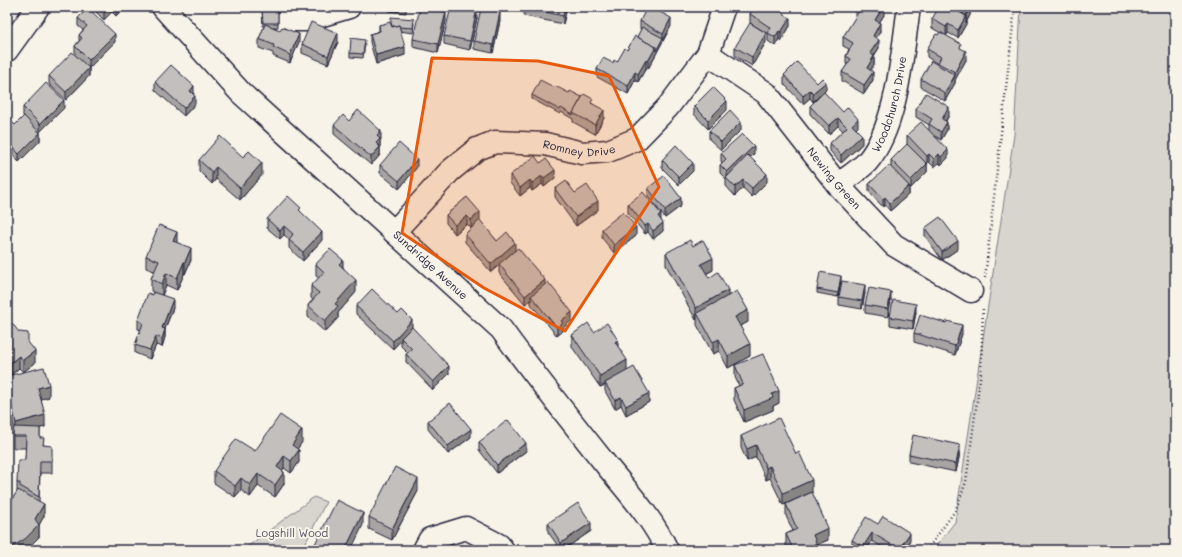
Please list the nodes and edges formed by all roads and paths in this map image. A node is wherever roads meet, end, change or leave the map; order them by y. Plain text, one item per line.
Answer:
1 (38, 7) edge
2 (163, 7) edge
3 (350, 7) edge
4 (724, 7) edge
5 (909, 7) edge
6 (284, 20) dead end
7 (7, 50) edge
8 (708, 54) junction
9 (838, 185) junction
10 (394, 232) junction
11 (971, 291) dead end
12 (662, 545) edge
13 (499, 548) edge
14 (424, 550) edge

1 - 7 street
2 - 10 street, Sundridge Avenue
3 - 6 street
4 - 8 street, Romney Drive
5 - 9 street, Woodchurch Drive
8 - 9 street, Newing Green
8 - 10 street, Romney Drive
9 - 11 street, Newing Green
10 - 12 street, Sundridge Avenue
13 - 14 street

